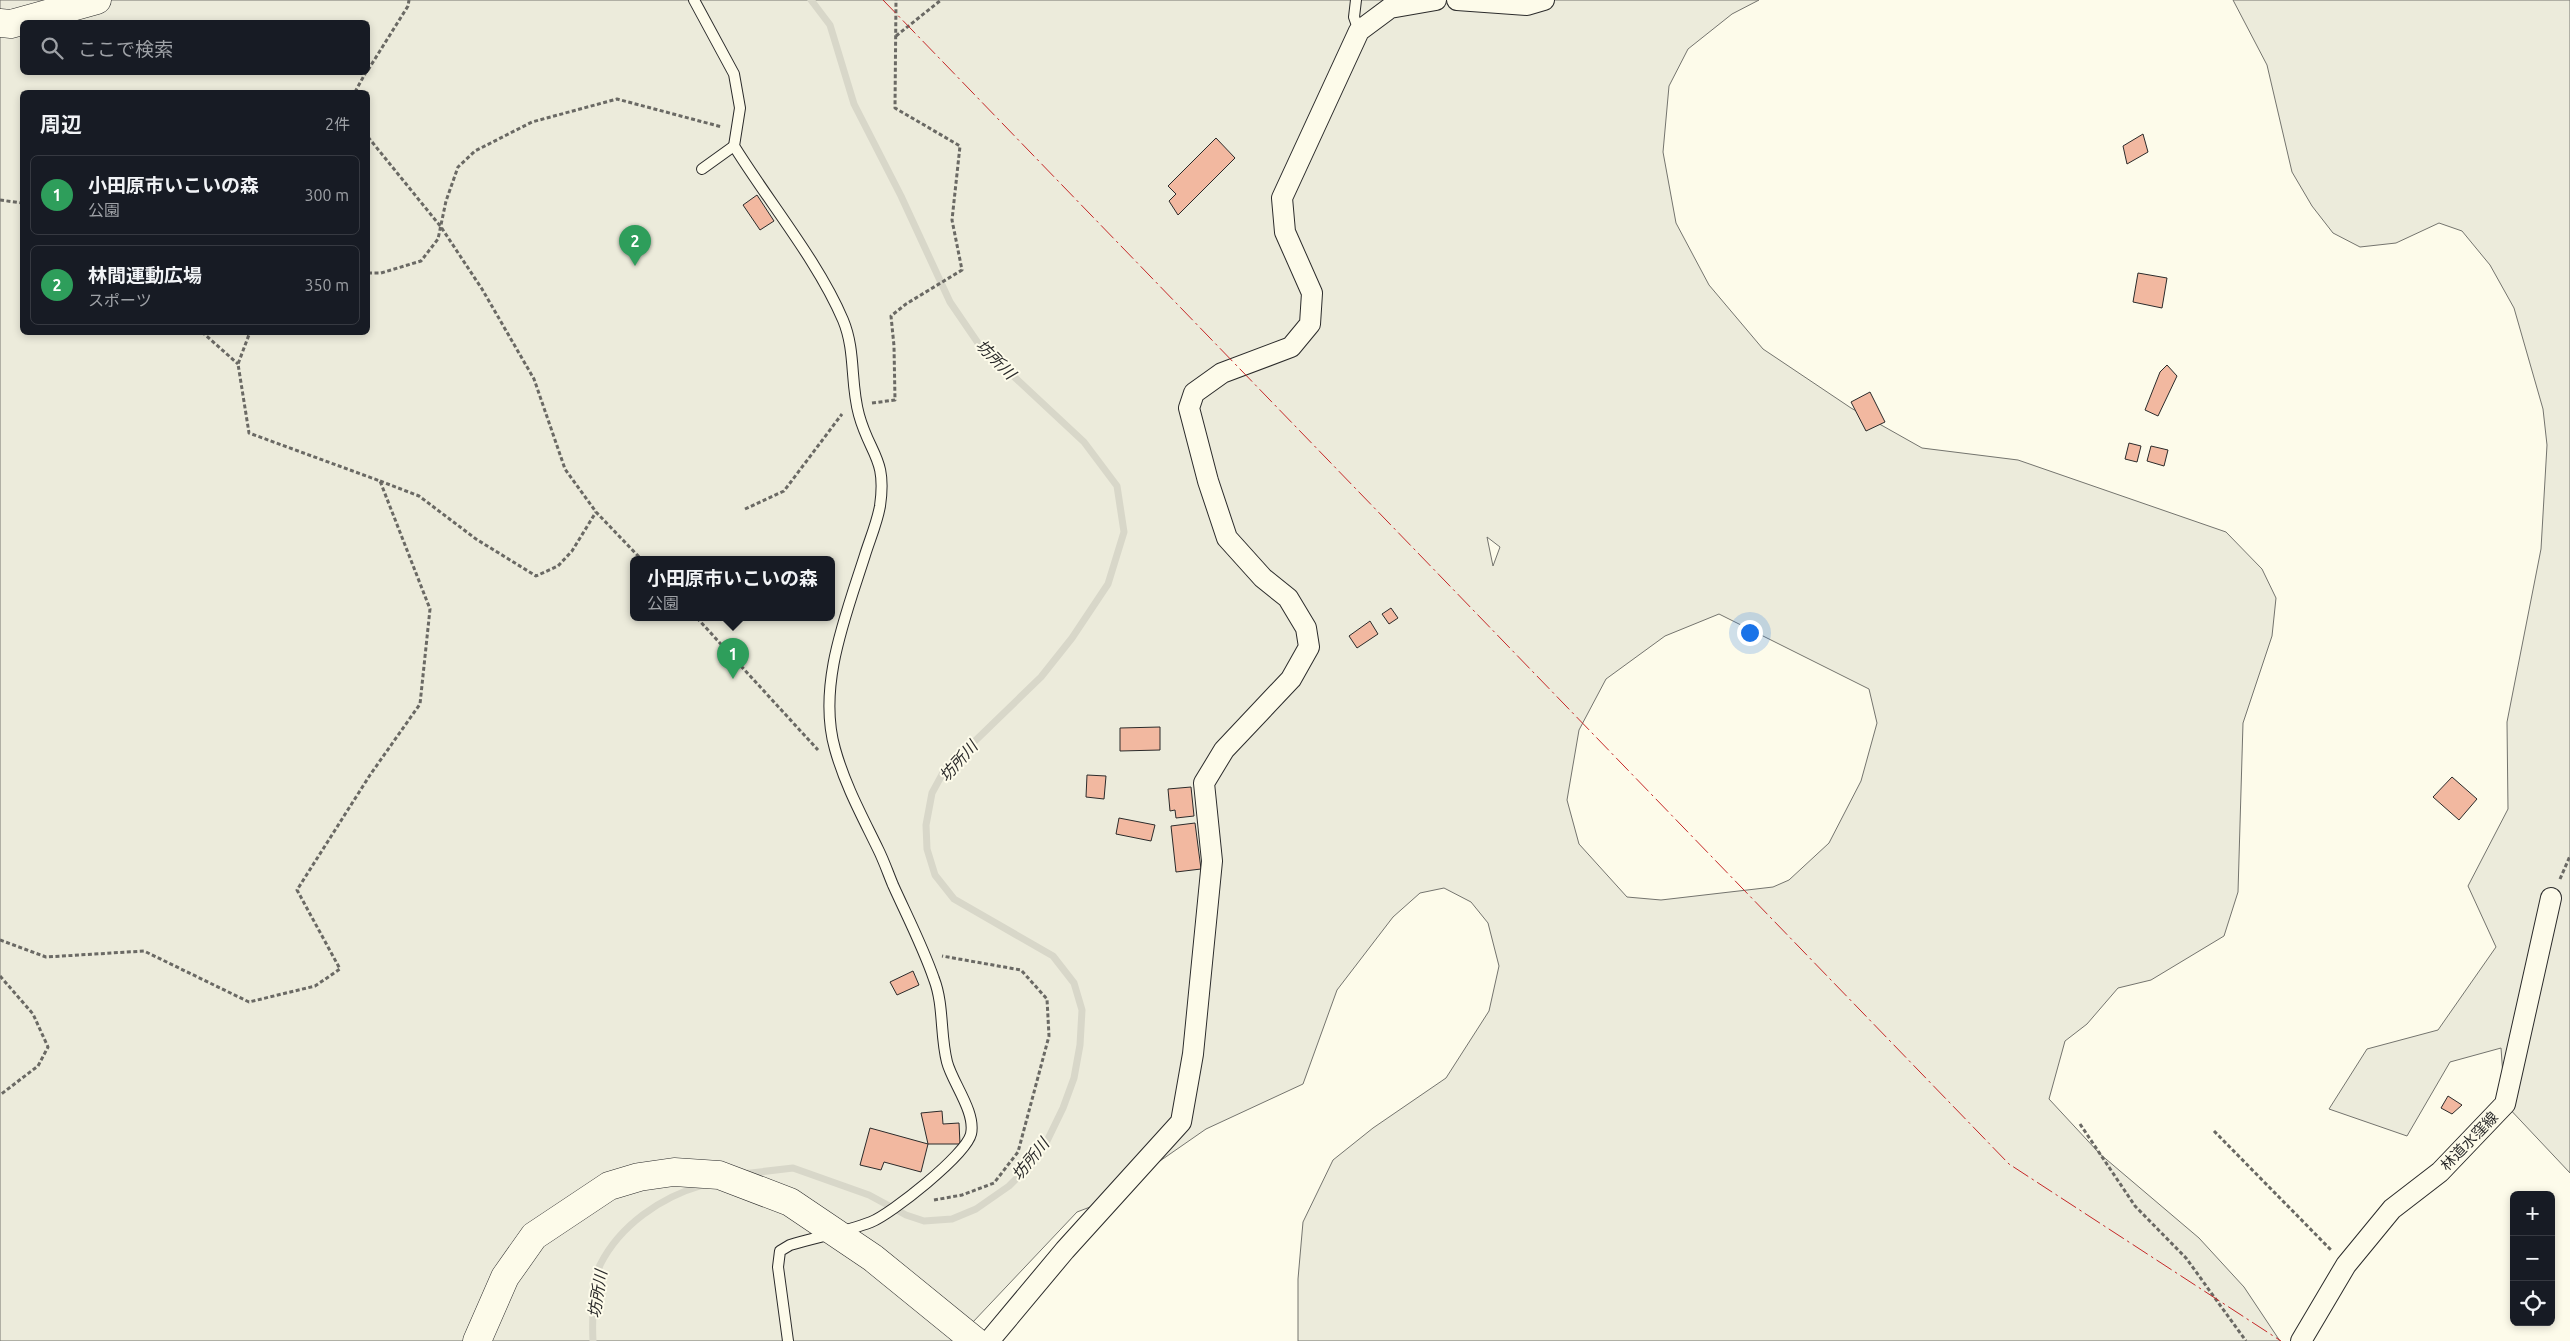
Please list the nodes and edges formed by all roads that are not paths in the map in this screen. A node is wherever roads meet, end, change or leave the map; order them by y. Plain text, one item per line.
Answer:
1 (97, 0) edge
2 (694, 0) edge
3 (1356, 0) edge
4 (1436, 0) edge
5 (1457, 0) edge
6 (1544, 0) edge
7 (24, 20) edge
8 (20, 21) edge
9 (0, 23) edge
10 (1359, 31) junction
11 (734, 146) junction
12 (702, 169) dead end
13 (2551, 898) dead end
14 (834, 1232) junction
15 (476, 1341) edge
16 (788, 1341) edge
17 (975, 1341) edge
18 (989, 1341) edge
19 (2301, 1341) edge

1 - 7 street
2 - 11 lane
3 - 10 lane
4 - 10 street
5 - 6 street
8 - 9 street
10 - 18 street
11 - 12 lane
11 - 14 lane
13 - 19 street, 林道水窪線
14 - 15 street
14 - 16 lane
14 - 17 street

